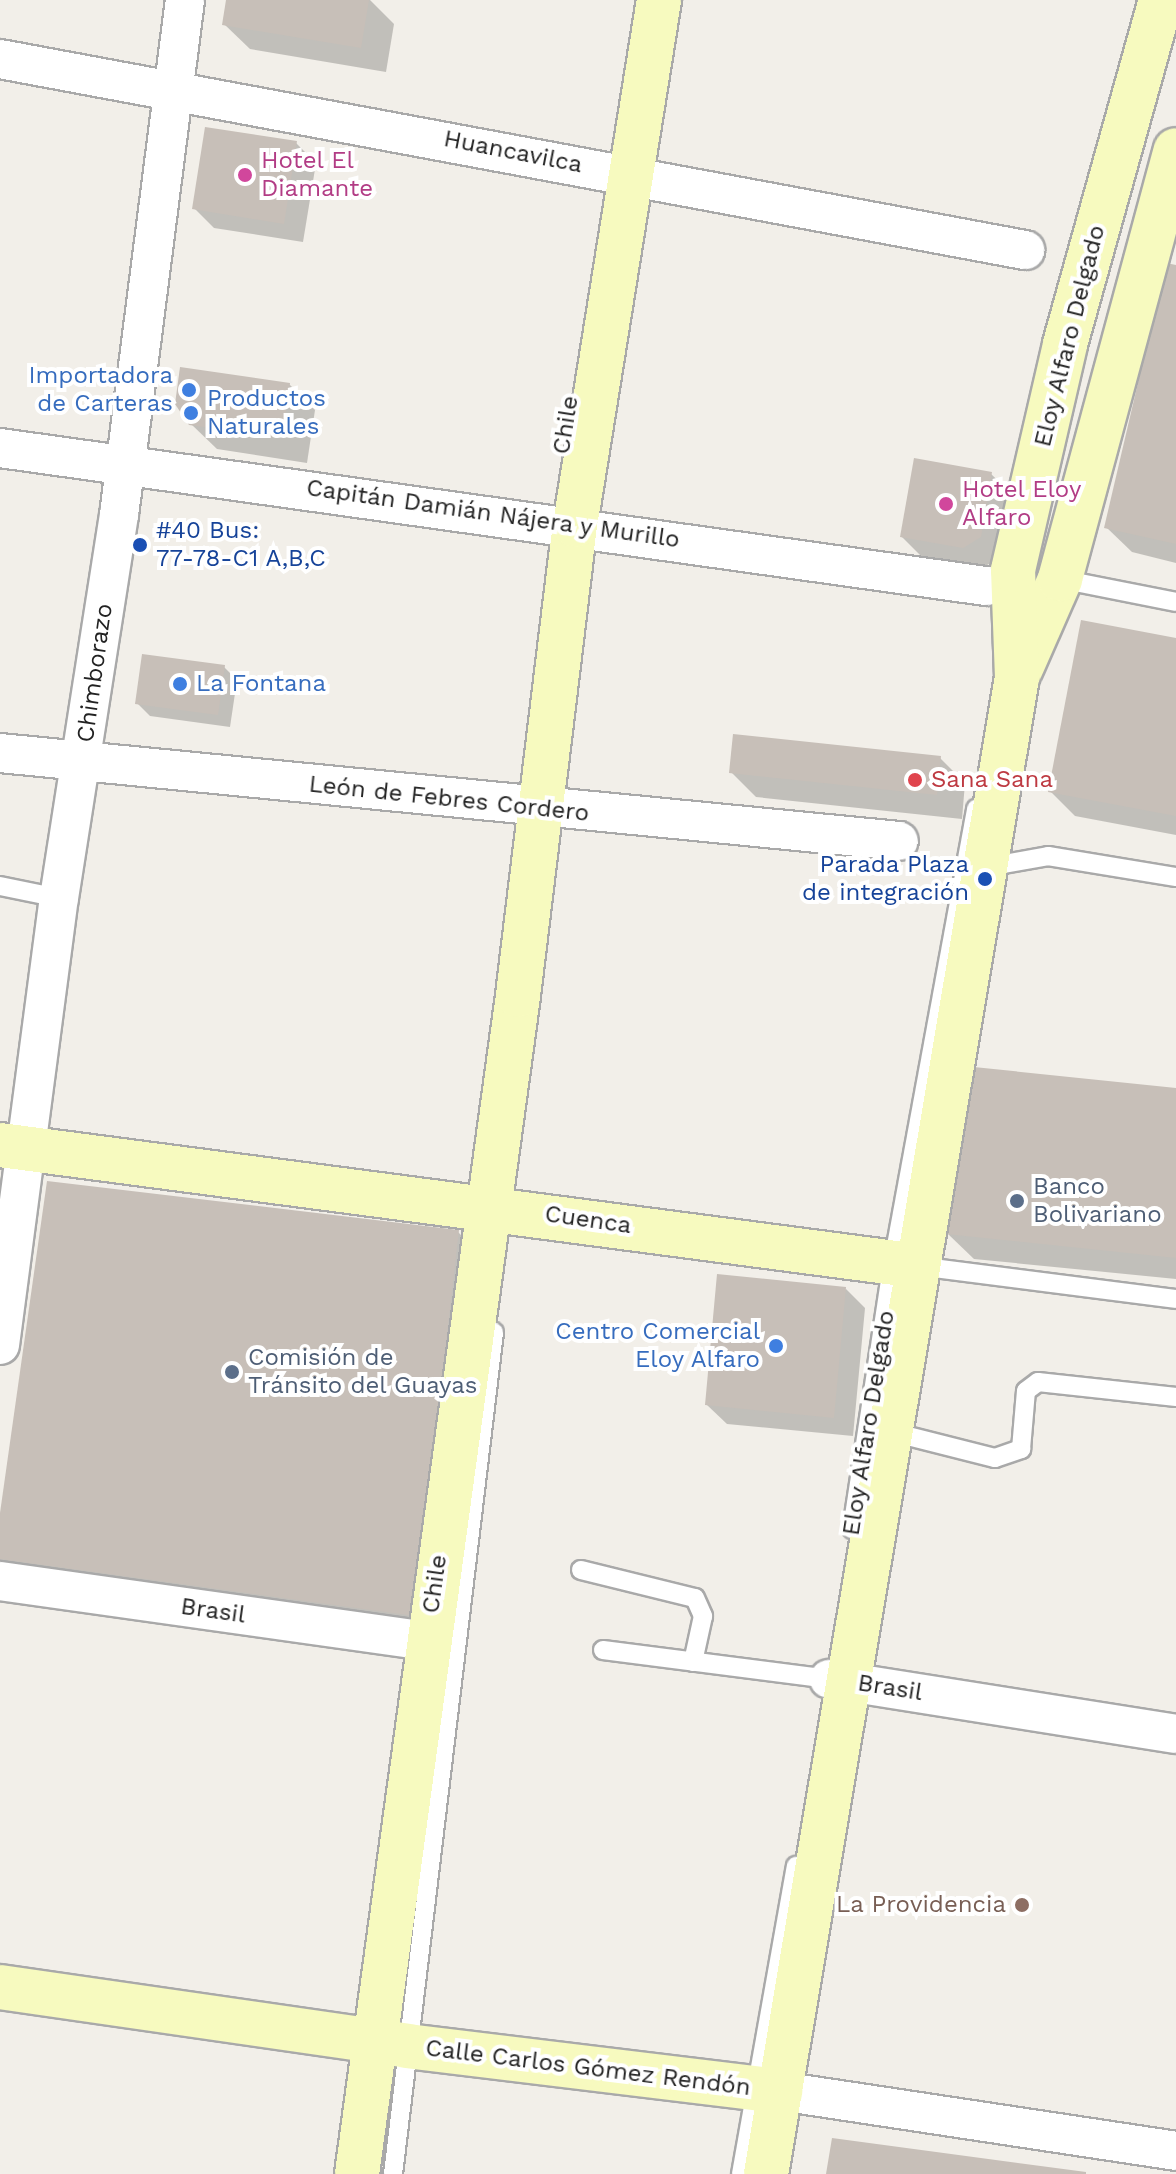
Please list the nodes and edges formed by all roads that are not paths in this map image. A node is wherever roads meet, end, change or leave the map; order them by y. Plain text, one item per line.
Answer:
1 (185, 0) edge
2 (632, 0) edge
3 (659, 0) edge
4 (1161, 0) edge
5 (0, 59) edge
6 (173, 89) junction
7 (1176, 150) edge
8 (618, 172) junction
9 (1164, 240) edge
10 (1025, 250) dead end
11 (0, 448) edge
12 (124, 463) junction
13 (563, 523) junction
14 (1060, 579) junction
15 (986, 586) dead end
16 (1176, 602) edge
17 (1017, 678) junction
18 (0, 753) edge
19 (82, 761) junction
20 (529, 822) junction
21 (899, 841) dead end
22 (987, 867) junction
23 (1176, 877) edge
24 (0, 886) edge
25 (59, 898) junction
26 (13, 1147) edge
27 (499, 1208) junction
28 (503, 1255) dead end
29 (906, 1264) junction
30 (1176, 1299) edge
31 (496, 1316) dead end
32 (0, 1345) edge
33 (1176, 1397) edge
34 (892, 1432) junction
35 (848, 1555) dead end
36 (581, 1570) dead end
37 (0, 1581) edge
38 (839, 1617) dead end
39 (427, 1641) junction
40 (603, 1650) dead end
41 (693, 1662) junction
42 (840, 1680) junction
43 (1176, 1734) edge
44 (818, 1742) dead end
45 (798, 1852) dead end
46 (0, 1987) edge
47 (392, 2043) junction
48 (768, 2090) junction
49 (1176, 2151) edge
50 (357, 2174) edge
51 (393, 2174) edge
52 (741, 2174) edge
53 (766, 2174) edge

1 - 6 street, Chimborazo
2 - 8 main road, Chile
3 - 8 main road, Chile
4 - 17 main road, Eloy Alfaro Delgado
5 - 6 street, Huancavilca
6 - 8 street, Huancavilca
6 - 12 street, Chimborazo
7 - 9 main road, Eloy Alfaro Delgado
8 - 10 street, Huancavilca
8 - 13 main road, Chile
9 - 14 main road, Eloy Alfaro Delgado
11 - 12 street, Capitán Damián Nájera y Murillo
12 - 13 street, Capitán Damián Nájera y Murillo
12 - 19 street, Chimborazo
13 - 15 street, Capitán Damián Nájera y Murillo
13 - 20 main road, Chile
14 - 16 lane
14 - 17 main road, Eloy Alfaro Delgado
17 - 22 main road, Eloy Alfaro Delgado
17 - 29 lane, Eloy Alfaro Delgado
18 - 19 street, León de Febres Cordero
19 - 20 street, León de Febres Cordero
19 - 25 street, Chimborazo
20 - 21 street, León de Febres Cordero
20 - 27 main road, Chile
22 - 23 lane
22 - 29 main road, Eloy Alfaro Delgado
24 - 25 lane
25 - 26 street, Chimborazo
26 - 27 main road, Cuenca
26 - 32 street, Chimborazo
27 - 28 lane, Chile
27 - 29 main road, Cuenca
27 - 39 main road, Chile
29 - 30 lane, Cuenca
29 - 34 main road, Eloy Alfaro Delgado
29 - 35 lane, Eloy Alfaro Delgado
31 - 47 lane, Chile
33 - 34 lane
34 - 42 main road, Eloy Alfaro Delgado
36 - 41 lane
37 - 39 street, Brasil
38 - 42 lane, Eloy Alfaro Delgado
39 - 47 main road, Chile
40 - 41 lane, Brasil
41 - 42 lane, Brasil
42 - 43 street, Brasil
42 - 44 lane, Eloy Alfaro Delgado
42 - 48 main road, Eloy Alfaro Delgado
45 - 48 lane, Eloy Alfaro Delgado
46 - 47 main road, Calle Carlos Gómez Rendón
47 - 48 main road, Calle Carlos Gómez Rendón
47 - 50 main road, Chile
47 - 51 lane, Chile
48 - 49 street, Calle Carlos Gómez Rendón
48 - 52 lane, Eloy Alfaro Delgado
48 - 53 main road, Eloy Alfaro Delgado

